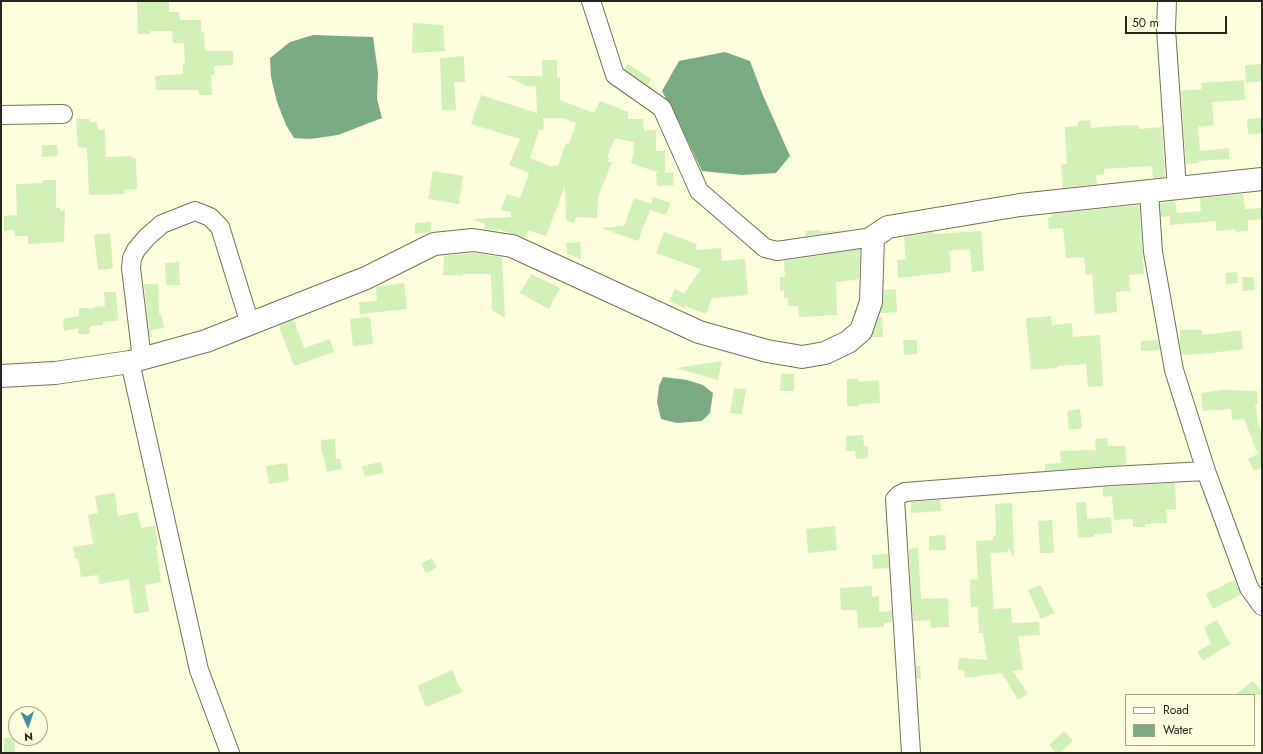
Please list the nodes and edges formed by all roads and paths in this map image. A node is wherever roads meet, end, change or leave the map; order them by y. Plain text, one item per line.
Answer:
1 (592, 1) edge
2 (1167, 1) edge
3 (63, 114) dead end
4 (1, 115) edge
5 (1262, 179) edge
6 (1177, 189) junction
7 (1149, 192) junction
8 (873, 237) junction
9 (250, 324) junction
10 (136, 361) junction
11 (1, 376) edge
12 (1206, 471) junction
13 (1262, 606) edge
14 (230, 753) edge
15 (911, 753) edge

1 - 8 street
2 - 6 street
3 - 4 street
5 - 6 main road
6 - 7 main road
7 - 8 main road
7 - 12 street
8 - 9 main road
9 - 10 main road
9 - 10 street
10 - 11 main road
10 - 14 street
12 - 13 street
12 - 15 street

